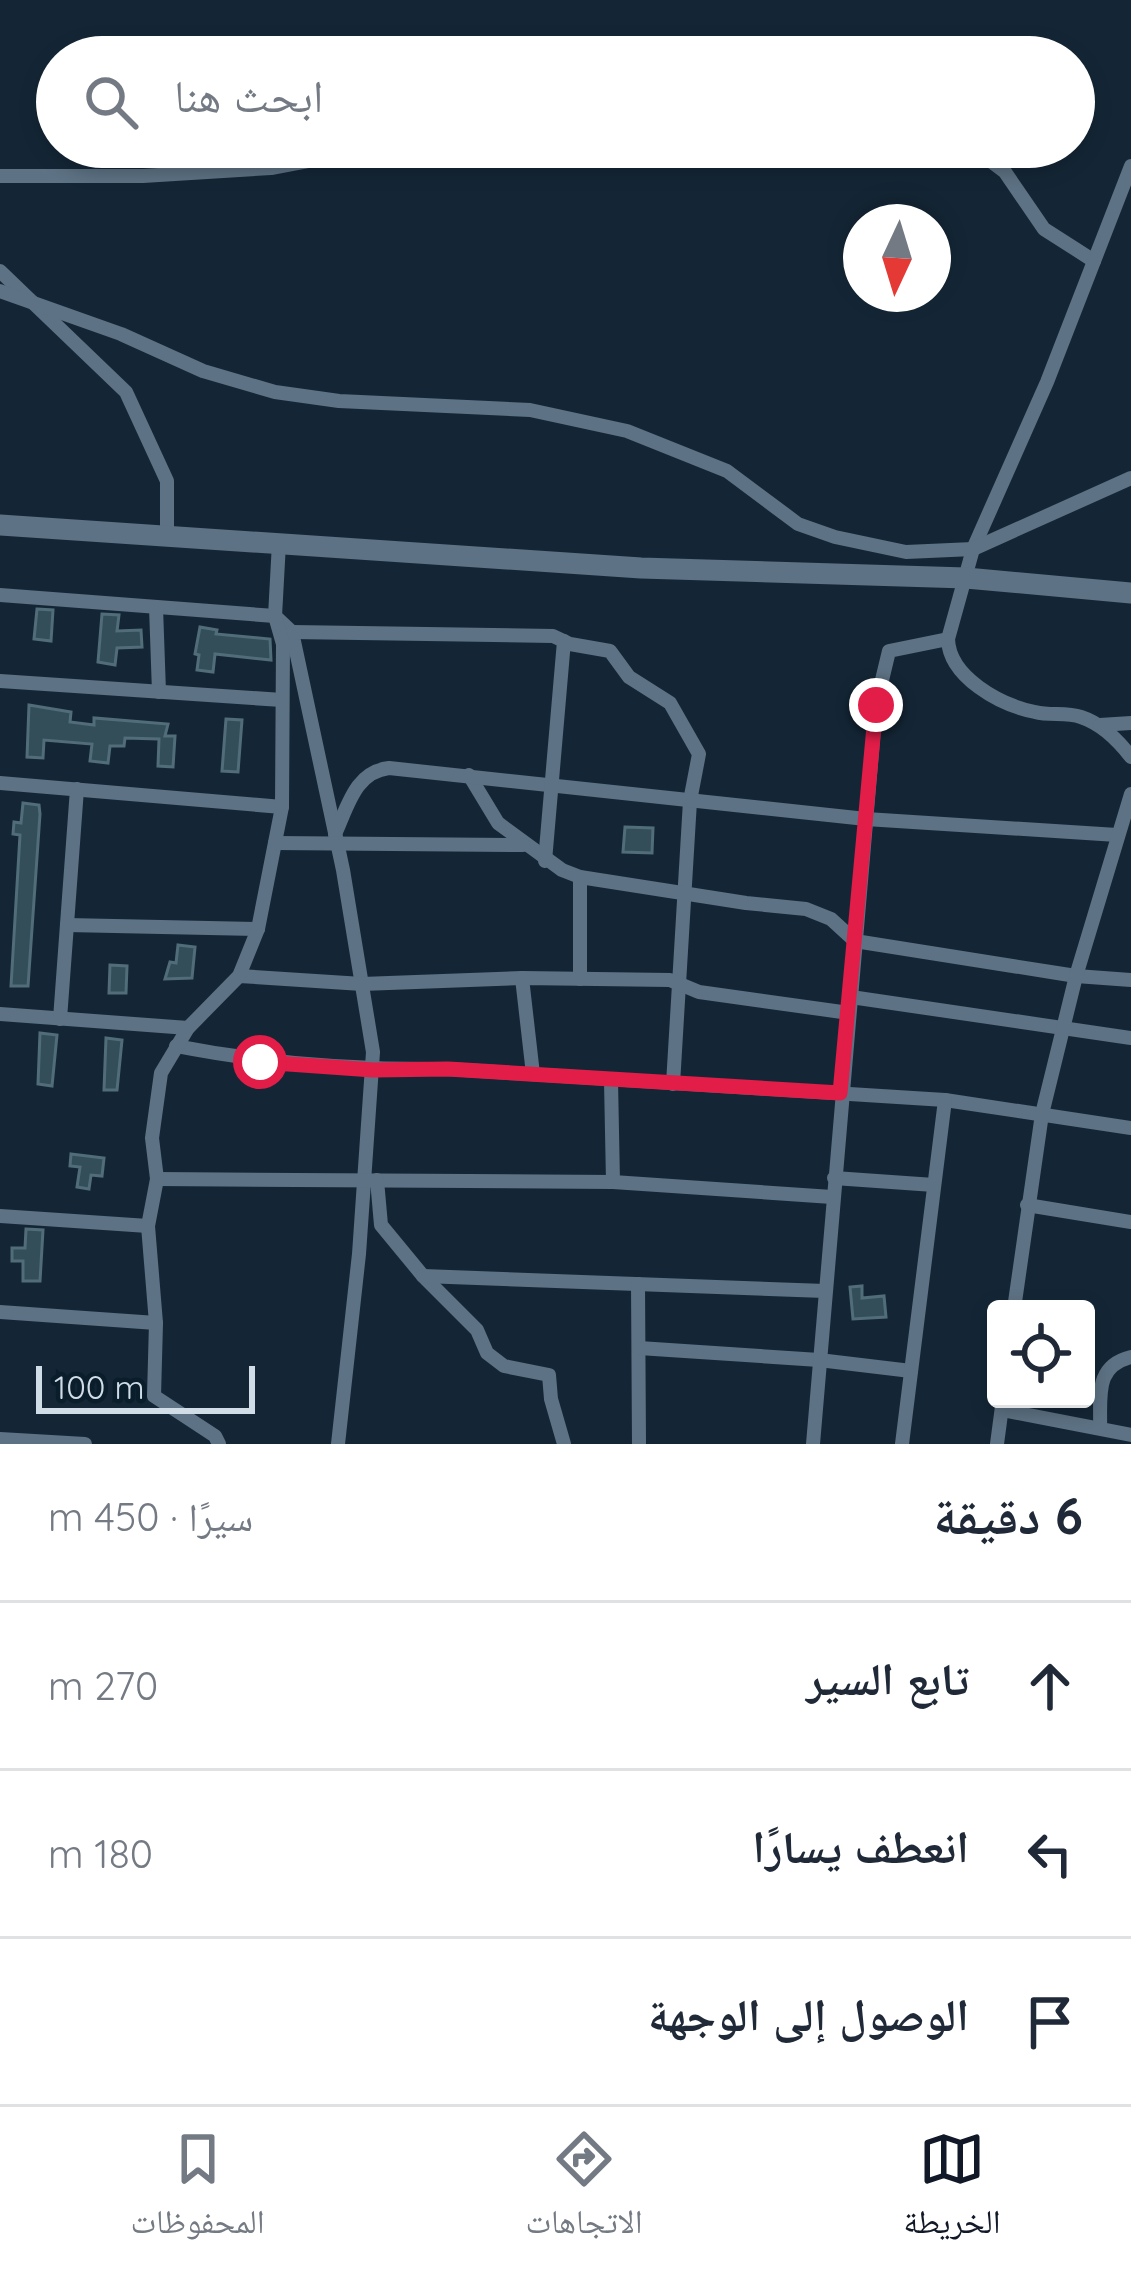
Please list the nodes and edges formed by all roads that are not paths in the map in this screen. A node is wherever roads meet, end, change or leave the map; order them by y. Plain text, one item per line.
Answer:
1 (1131, 166) edge
2 (271, 168) edge
3 (1000, 168) edge
4 (0, 176) edge
5 (1094, 261) junction
6 (0, 271) edge
7 (0, 291) edge
8 (27, 300) junction
9 (1131, 478) edge
10 (0, 525) edge
11 (167, 536) junction
12 (279, 543) junction
13 (973, 550) junction
14 (966, 578) junction
15 (1131, 593) edge
16 (0, 595) edge
17 (156, 607) junction
18 (275, 616) junction
19 (292, 632) junction
20 (948, 639) junction
21 (564, 641) junction
22 (0, 681) edge
23 (159, 692) junction
24 (283, 700) junction
25 (1131, 723) edge
26 (1097, 725) junction
27 (1131, 757) edge
28 (469, 775) junction
29 (0, 783) edge
30 (553, 786) junction
31 (77, 789) junction
32 (1131, 794) edge
33 (690, 801) junction
34 (282, 807) junction
35 (866, 820) junction
36 (1117, 835) junction
37 (336, 839) junction
38 (275, 842) junction
39 (524, 845) junction
40 (545, 861) junction
41 (580, 877) junction
42 (686, 891) junction
43 (67, 925) junction
44 (259, 929) junction
45 (855, 941) junction
46 (239, 976) junction
47 (1076, 976) junction
48 (522, 978) junction
49 (580, 979) junction
50 (1131, 980) edge
51 (678, 982) junction
52 (362, 984) junction
53 (850, 1005) junction
54 (0, 1014) edge
55 (59, 1019) junction
56 (188, 1028) junction
57 (1063, 1031) junction
58 (1131, 1038) edge
59 (176, 1046) junction
60 (373, 1070) junction
61 (533, 1074) junction
62 (611, 1081) junction
63 (673, 1084) junction
64 (840, 1093) junction
65 (945, 1100) junction
66 (1042, 1114) junction
67 (1131, 1128) edge
68 (834, 1178) junction
69 (157, 1179) junction
70 (371, 1180) junction
71 (613, 1182) junction
72 (934, 1185) junction
73 (832, 1196) junction
74 (1028, 1205) junction
75 (0, 1216) edge
76 (1131, 1222) edge
77 (148, 1226) junction
78 (423, 1276) junction
79 (638, 1284) junction
80 (825, 1291) junction
81 (1015, 1300) edge
82 (0, 1312) edge
83 (156, 1324) junction
84 (638, 1348) junction
85 (1131, 1357) edge
86 (819, 1360) junction
87 (911, 1371) junction
88 (1002, 1408) edge
89 (1018, 1408) edge
90 (1100, 1428) junction
91 (1124, 1437) edge
92 (0, 1439) edge
93 (85, 1444) edge
94 (219, 1444) edge
95 (338, 1444) edge
96 (564, 1444) edge
97 (639, 1444) edge
98 (813, 1444) edge
99 (902, 1444) edge
100 (997, 1444) edge

1 - 5 street
2 - 4 street
3 - 5 street
5 - 13 street
6 - 8 street
7 - 8 street
8 - 11 street
8 - 13 street
9 - 13 street
10 - 11 main road
11 - 12 main road
12 - 14 main road
12 - 18 street
13 - 14 street
14 - 15 main road
14 - 20 street
16 - 17 street
17 - 18 street
17 - 23 street
18 - 19 street
18 - 24 street
19 - 21 street
19 - 37 street
20 - 26 street
20 - 35 street
21 - 30 street
21 - 33 street
22 - 23 street
23 - 24 street
24 - 34 street
25 - 26 street
26 - 27 street
28 - 30 street
28 - 37 street
28 - 39 street
29 - 31 street
30 - 33 street
30 - 40 street
31 - 34 street
31 - 43 street
32 - 36 street
33 - 35 street
33 - 42 street
34 - 38 street
35 - 36 street
35 - 45 street
36 - 47 street
37 - 38 street
37 - 39 street
37 - 52 street
38 - 44 street
39 - 40 street
40 - 41 street
41 - 42 street
41 - 49 street
42 - 45 street
42 - 51 street
43 - 44 street
43 - 55 street
44 - 46 street
45 - 47 street
45 - 53 street
46 - 52 street
46 - 56 street
47 - 50 street
47 - 57 street
48 - 49 street
48 - 52 street
48 - 61 street
49 - 51 street
51 - 53 street
51 - 63 street
52 - 60 street
53 - 57 street
53 - 64 street
54 - 55 street
55 - 56 street
56 - 59 street
57 - 58 street
57 - 66 street
59 - 60 street
59 - 69 street
60 - 61 street
60 - 70 street
61 - 62 street
62 - 63 street
62 - 71 street
63 - 64 street
64 - 65 street
64 - 68 street
65 - 66 street
65 - 72 street
66 - 67 street
66 - 74 street
68 - 72 street
68 - 73 street
69 - 70 street
69 - 77 street
70 - 71 street
70 - 78 street
70 - 95 street
71 - 73 street
72 - 87 street
73 - 80 street
74 - 76 street
74 - 81 street
75 - 77 street
77 - 83 street
78 - 79 street
78 - 96 street
79 - 80 street
79 - 84 street
80 - 86 street
82 - 83 street
83 - 94 street
84 - 86 street
84 - 97 street
85 - 90 street
86 - 87 street
86 - 98 street
87 - 99 street
88 - 100 street
89 - 90 street
90 - 91 street
92 - 93 street

